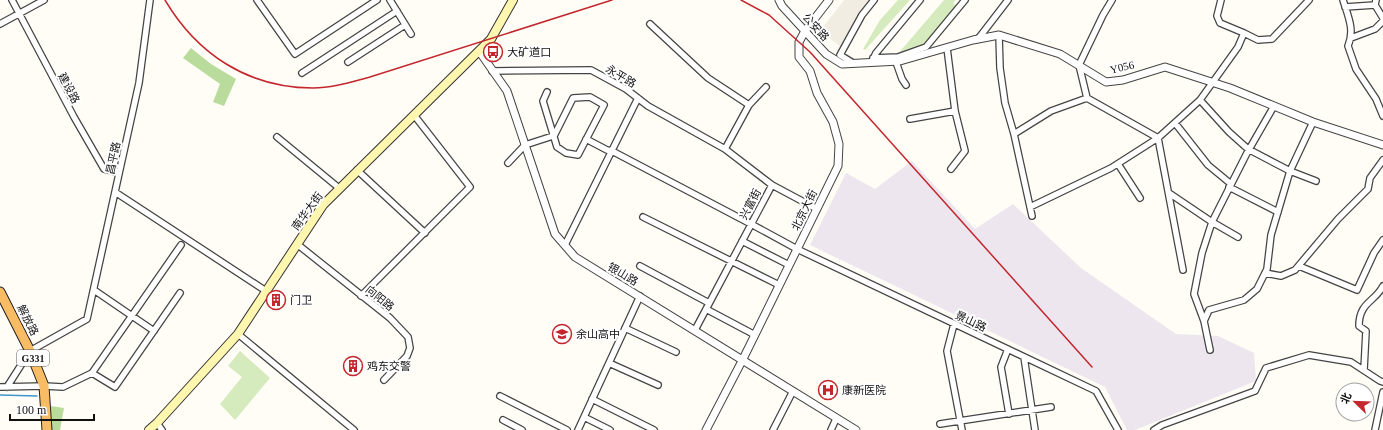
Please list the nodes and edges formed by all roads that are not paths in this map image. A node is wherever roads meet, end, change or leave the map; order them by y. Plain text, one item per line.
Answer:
1 (12, 0) edge
2 (44, 0) edge
3 (150, 0) edge
4 (258, 0) edge
5 (377, 0) edge
6 (390, 0) edge
7 (513, 0) edge
8 (779, 0) edge
9 (829, 0) edge
10 (874, 0) edge
11 (920, 0) edge
12 (965, 0) edge
13 (1008, 0) edge
14 (1112, 0) edge
15 (1221, 0) edge
16 (1343, 0) edge
17 (1308, 1) edge
18 (1376, 2) edge
19 (1345, 7) junction
20 (397, 11) junction
21 (19, 14) junction
22 (1382, 17) edge
23 (0, 24) edge
24 (650, 24) dead end
25 (405, 25) junction
26 (805, 31) junction
27 (1244, 33) junction
28 (411, 34) dead end
29 (999, 35) junction
30 (1351, 38) junction
31 (978, 39) junction
32 (946, 48) junction
33 (479, 51) junction
34 (872, 60) junction
35 (348, 62) dead end
36 (896, 62) junction
37 (854, 63) junction
38 (842, 64) joint
39 (1079, 64) junction
40 (492, 71) junction
41 (302, 72) dead end
42 (1213, 83) junction
43 (906, 85) dead end
44 (766, 87) dead end
45 (547, 92) dead end
46 (638, 98) junction
47 (1087, 98) junction
48 (1200, 100) junction
49 (749, 105) junction
50 (1274, 106) junction
51 (955, 111) junction
52 (414, 115) junction
53 (1383, 115) edge
54 (910, 119) dead end
55 (1313, 122) junction
56 (1175, 123) junction
57 (1014, 134) junction
58 (553, 136) junction
59 (277, 137) dead end
60 (1158, 138) junction
61 (586, 139) junction
62 (525, 145) junction
63 (1383, 145) edge
64 (725, 149) junction
65 (1248, 149) junction
66 (612, 151) junction
67 (1383, 160) edge
68 (508, 163) dead end
69 (1118, 164) junction
70 (951, 169) dead end
71 (357, 170) junction
72 (1290, 171) junction
73 (120, 173) junction
74 (1316, 181) dead end
75 (772, 185) junction
76 (1230, 186) junction
77 (339, 188) junction
78 (115, 192) junction
79 (1169, 193) junction
80 (1140, 198) dead end
81 (1030, 207) junction
82 (817, 209) junction
83 (1278, 212) junction
84 (1032, 216) dead end
85 (643, 217) dead end
86 (1212, 222) junction
87 (751, 224) junction
88 (425, 233) junction
89 (1238, 237) dead end
90 (1383, 240) edge
91 (742, 241) junction
92 (297, 244) junction
93 (181, 245) dead end
94 (565, 245) junction
95 (797, 249) junction
96 (731, 261) junction
97 (789, 265) junction
98 (640, 266) dead end
99 (1299, 266) junction
100 (1183, 270) dead end
101 (1265, 273) junction
102 (779, 285) junction
103 (1383, 286) edge
104 (94, 290) junction
105 (266, 291) junction
106 (0, 292) edge
107 (180, 293) dead end
108 (361, 296) junction
109 (640, 296) junction
110 (709, 303) junction
111 (706, 309) junction
112 (132, 315) junction
113 (1204, 321) junction
114 (954, 324) junction
115 (625, 328) junction
116 (695, 330) junction
117 (154, 331) junction
118 (238, 334) junction
119 (755, 335) junction
120 (1008, 349) junction
121 (1210, 350) dead end
122 (30, 351) junction
123 (676, 352) dead end
124 (1024, 357) junction
125 (743, 359) junction
126 (609, 363) junction
127 (1364, 370) junction
128 (92, 373) junction
129 (384, 380) dead end
130 (1383, 382) edge
131 (658, 385) dead end
132 (44, 386) junction
133 (0, 387) edge
134 (7, 387) junction
135 (793, 391) junction
136 (1383, 392) edge
137 (500, 396) dead end
138 (592, 400) junction
139 (1051, 407) dead end
140 (1031, 410) junction
141 (1009, 414) junction
142 (584, 417) junction
143 (836, 419) junction
144 (503, 420) dead end
145 (960, 421) junction
146 (940, 424) dead end
147 (160, 427) edge
148 (643, 428) edge
149 (1156, 429) edge
150 (47, 430) edge
151 (149, 430) edge
152 (354, 430) edge
153 (522, 430) edge
154 (567, 430) edge
155 (578, 430) edge
156 (610, 430) edge
157 (654, 430) edge
158 (706, 430) edge
159 (773, 430) edge
160 (831, 430) edge
161 (856, 430) edge
162 (962, 430) edge
163 (1035, 430) edge
164 (1118, 430) edge
165 (1375, 430) edge

1 - 21 street, 建设路
2 - 21 street
3 - 73 street, 昌平路
4 - 5 street
6 - 20 street
7 - 33 main road, 南华大街
8 - 26 street, 公安路
9 - 26 street, 北京大街
10 - 37 street
11 - 34 street
12 - 34 street
13 - 31 street
14 - 39 street
15 - 27 street
16 - 19 street
17 - 27 street
18 - 19 street
18 - 22 street
19 - 30 street
20 - 25 street
20 - 41 street
21 - 23 street
21 - 73 street, 建设路
22 - 30 street
24 - 49 street
25 - 28 street
25 - 35 street
26 - 38 street, 公安路
26 - 82 street, 北京大街
27 - 42 street
29 - 31 street, Y056 / Y056
29 - 39 street, Y056 / Y056
29 - 57 street
30 - 53 street
31 - 32 street, Y056 / Y056
32 - 36 street, Y056 / Y056
32 - 51 street
33 - 40 street, 银山路
33 - 52 main road, 南华大街
34 - 36 street, Y056 / Y056
34 - 37 street, Y056 / Y056
36 - 43 street
37 - 38 street, Y056 / Y056
39 - 42 street, Y056 / Y056
39 - 47 street
40 - 46 street, 永平路
40 - 62 street, 银山路
42 - 48 street
42 - 50 street, Y056 / Y056
44 - 49 street
45 - 58 street
46 - 64 street, 永平路
46 - 66 street
47 - 57 street
47 - 60 street
48 - 56 street
48 - 65 street
49 - 64 street
50 - 55 street, Y056 / Y056
50 - 65 street
51 - 54 street
51 - 70 street
52 - 71 main road, 南华大街
52 - 88 street
55 - 63 street, Y056 / Y056
55 - 72 street
56 - 60 street
56 - 76 street
57 - 81 street
58 - 61 street
58 - 61 street
58 - 62 street
59 - 77 street
60 - 69 street
60 - 79 street
61 - 66 street, 景山路
62 - 68 street
62 - 94 street, 银山路
64 - 75 street, 兴富街
65 - 72 street
65 - 76 street
66 - 87 street, 景山路
66 - 94 street
67 - 99 street
69 - 80 street
69 - 81 street
71 - 77 main road, 南华大街
71 - 88 street
72 - 74 street
72 - 83 street
73 - 78 street, 昌平路
75 - 82 street
75 - 87 street, 兴富街
76 - 83 street
76 - 86 street
77 - 92 main road, 南华大街
78 - 104 street, 昌平路
78 - 105 street
79 - 86 street
79 - 100 street
81 - 84 street
82 - 95 street, 北京大街
83 - 101 street
85 - 96 street
86 - 89 street
86 - 113 street
87 - 91 street, 兴富街
87 - 95 street, 景山路
88 - 108 street
90 - 99 street
91 - 96 street, 兴富街
91 - 97 street
92 - 105 main road, 南华大街
92 - 108 street, 向阳路
93 - 112 street
94 - 109 street, 银山路
95 - 97 street, 北京大街
95 - 114 street, 景山路
96 - 102 street
96 - 110 street, 兴富街
97 - 102 street, 北京大街
98 - 110 street
99 - 101 street
101 - 113 street
102 - 119 street, 北京大街
103 - 127 street
104 - 112 street
104 - 122 street, 昌平路
105 - 118 main road, 南华大街
106 - 122 highway, 解放路 / G331
107 - 117 street
108 - 129 street, 向阳路
109 - 115 street
109 - 116 street, 银山路
110 - 111 street, 兴富街
111 - 116 street, 兴富街
111 - 119 street
112 - 117 street
112 - 128 street
113 - 121 street
114 - 120 street, 景山路
114 - 145 street
115 - 123 street
115 - 126 street
116 - 125 street, 银山路
117 - 128 street
118 - 147 main road, 南华大街
118 - 152 street
119 - 125 street, 北京大街
120 - 124 street, 景山路
120 - 141 street
122 - 132 highway, 解放路 / G331
122 - 134 street
124 - 140 street
124 - 164 street, 景山路
125 - 135 street, 银山路
125 - 158 street, 北京大街
126 - 131 street
126 - 138 street
127 - 130 street
127 - 149 street
128 - 132 street
132 - 134 street
132 - 150 highway, 解放路 / G331
133 - 134 street
135 - 143 street, 银山路
135 - 159 street
136 - 165 street
137 - 154 street
138 - 142 street
138 - 148 street
139 - 140 street
140 - 141 street
140 - 163 street
141 - 145 street
142 - 155 street
142 - 156 street
143 - 160 street
143 - 161 street, 银山路
144 - 153 street
145 - 146 street
145 - 162 street
147 - 151 main road, 南华大街
148 - 157 street

